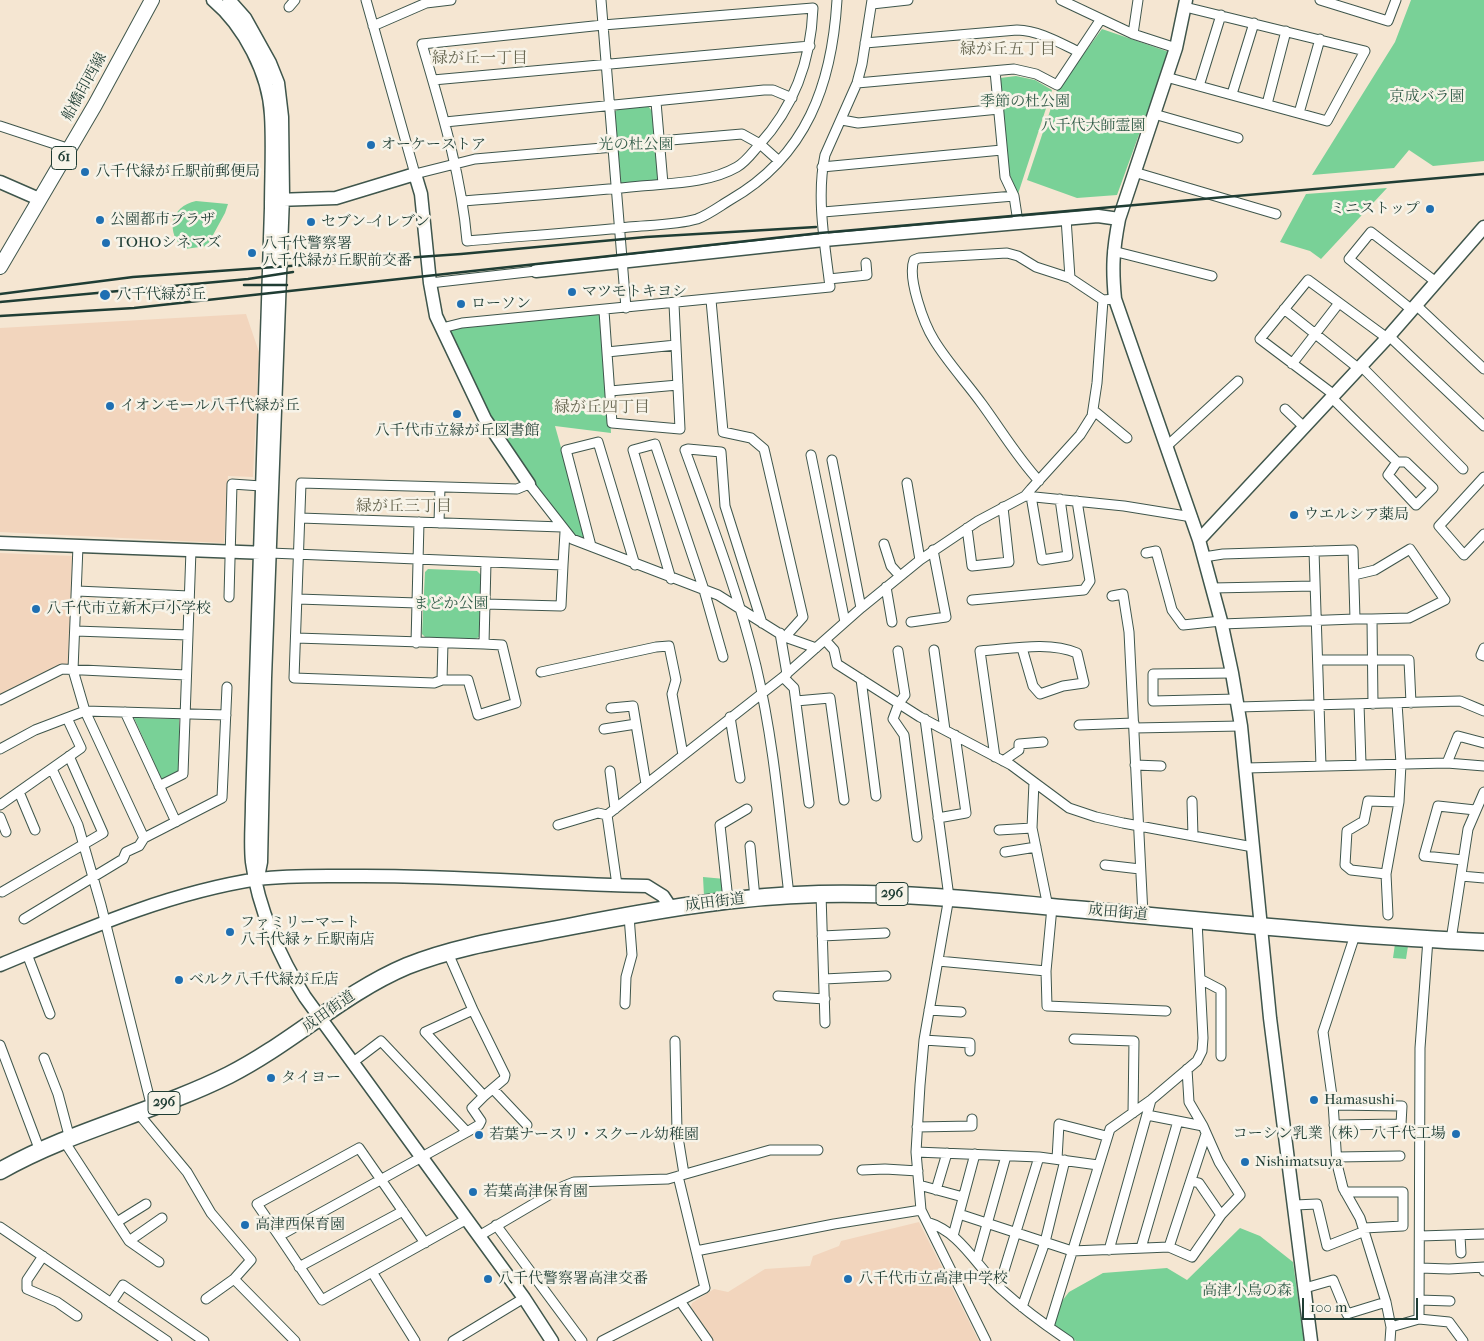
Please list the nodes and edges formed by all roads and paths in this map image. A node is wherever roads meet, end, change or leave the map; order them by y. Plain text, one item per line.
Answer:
1 (152, 0) edge
2 (213, 0) edge
3 (229, 0) edge
4 (366, 0) edge
5 (450, 0) edge
6 (601, 0) edge
7 (837, 0) edge
8 (908, 0) edge
9 (1061, 0) edge
10 (1138, 0) edge
11 (1320, 0) edge
12 (1396, 0) edge
13 (872, 2) edge
14 (1186, 3) edge
15 (1221, 15) junction
16 (1101, 19) junction
17 (1254, 23) junction
18 (603, 25) junction
19 (373, 26) junction
20 (1286, 31) junction
21 (1133, 34) junction
22 (1320, 39) junction
23 (865, 43) junction
24 (810, 46) junction
25 (1176, 48) junction
26 (1079, 52) junction
27 (607, 64) junction
28 (995, 71) junction
29 (1166, 77) junction
30 (433, 80) junction
31 (856, 84) junction
32 (1199, 86) junction
33 (1232, 94) junction
34 (792, 98) junction
35 (656, 102) junction
36 (1267, 104) junction
37 (610, 105) junction
38 (999, 109) junction
39 (1299, 113) junction
40 (1154, 114) junction
41 (842, 120) junction
42 (445, 122) junction
43 (0, 126) edge
44 (1238, 138) dead end
45 (659, 141) junction
46 (760, 144) junction
47 (614, 147) junction
48 (70, 149) junction
49 (1002, 150) junction
50 (779, 161) junction
51 (456, 164) junction
52 (822, 167) junction
53 (1134, 172) junction
54 (415, 174) junction
55 (0, 182) edge
56 (663, 184) junction
57 (618, 188) junction
58 (1014, 196) junction
59 (39, 199) junction
60 (277, 200) junction
61 (464, 201) junction
62 (823, 212) junction
63 (1276, 214) dead end
64 (1066, 218) junction
65 (1119, 219) junction
66 (1018, 222) junction
67 (1484, 227) edge
68 (621, 228) junction
69 (824, 240) junction
70 (1113, 251) junction
71 (624, 262) junction
72 (866, 263) dead end
73 (0, 267) edge
74 (536, 271) joint
75 (1212, 276) dead end
76 (1070, 278) junction
77 (829, 279) junction
78 (1436, 282) junction
79 (430, 283) junction
80 (711, 300) junction
81 (1109, 300) junction
82 (1339, 303) junction
83 (674, 304) junction
84 (626, 308) junction
85 (1414, 308) junction
86 (1284, 309) junction
87 (604, 310) junction
88 (442, 328) junction
89 (1316, 334) junction
90 (1388, 337) junction
91 (676, 345) junction
92 (607, 352) junction
93 (1292, 364) junction
94 (1359, 367) junction
95 (1484, 368) edge
96 (1238, 381) dead end
97 (678, 385) junction
98 (610, 391) junction
99 (1332, 396) junction
100 (1285, 409) dead end
101 (1093, 410) junction
102 (1303, 426) junction
103 (1484, 426) edge
104 (1127, 438) dead end
105 (1167, 446) junction
106 (811, 455) dead end
107 (832, 460) dead end
108 (1397, 462) junction
109 (1462, 468) dead end
110 (1484, 478) edge
111 (1039, 481) junction
112 (907, 483) dead end
113 (529, 484) junction
114 (261, 486) junction
115 (440, 487) junction
116 (1028, 496) junction
117 (1060, 499) junction
118 (1076, 501) junction
119 (1003, 508) junction
120 (1192, 517) junction
121 (300, 518) junction
122 (419, 522) junction
123 (439, 523) junction
124 (967, 528) junction
125 (563, 530) junction
126 (1483, 538) edge
127 (1199, 540) junction
128 (0, 543) edge
129 (884, 544) dead end
130 (78, 546) junction
131 (591, 546) junction
132 (190, 550) junction
133 (933, 550) junction
134 (1314, 551) junction
135 (230, 552) junction
136 (1146, 552) dead end
137 (265, 553) junction
138 (299, 555) junction
139 (1204, 557) junction
140 (418, 559) junction
141 (920, 560) junction
142 (486, 562) junction
143 (563, 565) junction
144 (635, 565) junction
145 (1354, 575) junction
146 (900, 576) junction
147 (672, 579) junction
148 (1316, 586) junction
149 (886, 587) junction
150 (1212, 588) junction
151 (704, 590) junction
152 (77, 591) junction
153 (189, 596) junction
154 (1112, 596) dead end
155 (229, 597) dead end
156 (298, 600) junction
157 (972, 600) dead end
158 (417, 603) junction
159 (485, 604) junction
160 (860, 608) junction
161 (741, 609) junction
162 (1355, 619) junction
163 (1372, 619) junction
164 (1316, 621) junction
165 (845, 622) junction
166 (892, 622) dead end
167 (911, 622) dead end
168 (1222, 622) junction
169 (762, 623) junction
170 (76, 631) junction
171 (188, 635) junction
172 (782, 635) junction
173 (296, 638) junction
174 (825, 640) junction
175 (416, 643) junction
176 (443, 643) junction
177 (484, 644) junction
178 (816, 648) junction
179 (1022, 648) junction
180 (1484, 648) edge
181 (934, 650) dead end
182 (898, 651) dead end
183 (1484, 656) edge
184 (723, 658) dead end
185 (1318, 660) junction
186 (1372, 660) junction
187 (73, 670) junction
188 (541, 672) dead end
189 (1232, 673) junction
190 (186, 675) junction
191 (785, 675) junction
192 (442, 680) junction
193 (861, 680) junction
194 (227, 687) dead end
195 (761, 693) junction
196 (0, 700) edge
197 (796, 701) junction
198 (899, 703) junction
199 (1238, 703) junction
200 (1397, 703) junction
201 (1411, 703) junction
202 (1359, 704) junction
203 (1373, 704) junction
204 (1319, 705) junction
205 (611, 708) dead end
206 (85, 711) junction
207 (125, 712) junction
208 (1484, 712) edge
209 (185, 714) junction
210 (226, 715) junction
211 (67, 718) junction
212 (730, 718) junction
213 (925, 719) junction
214 (636, 724) junction
215 (1079, 725) dead end
216 (1134, 726) junction
217 (1241, 726) junction
218 (604, 729) dead end
219 (945, 730) junction
220 (955, 735) junction
221 (1043, 742) dead end
222 (1484, 743) edge
223 (0, 749) edge
224 (683, 754) junction
225 (69, 756) junction
226 (999, 759) junction
227 (1448, 763) junction
228 (1361, 764) junction
229 (1401, 764) junction
230 (1135, 765) junction
231 (1160, 766) dead end
232 (1322, 766) junction
233 (1484, 766) edge
234 (1246, 768) junction
235 (52, 769) junction
236 (610, 771) dead end
237 (740, 778) dead end
238 (1034, 782) junction
239 (646, 784) junction
240 (159, 786) junction
241 (19, 792) junction
242 (1484, 792) edge
243 (876, 796) dead end
244 (844, 800) dead end
245 (1192, 801) dead end
246 (1399, 802) junction
247 (809, 803) dead end
248 (0, 805) edge
249 (615, 808) junction
250 (747, 809) dead end
251 (1475, 810) junction
252 (607, 815) junction
253 (0, 817) edge
254 (938, 818) junction
255 (176, 822) junction
256 (558, 825) dead end
257 (1137, 826) junction
258 (1032, 828) junction
259 (35, 830) dead end
260 (999, 830) dead end
261 (6, 832) dead end
262 (1193, 836) junction
263 (917, 837) dead end
264 (144, 838) junction
265 (83, 845) junction
266 (750, 846) dead end
267 (1036, 847) junction
268 (1253, 847) junction
269 (1005, 852) dead end
270 (1463, 860) junction
271 (1105, 865) dead end
272 (1140, 869) junction
273 (1386, 874) junction
274 (93, 876) junction
275 (1461, 876) junction
276 (1484, 878) edge
277 (257, 879) junction
278 (617, 885) junction
279 (2, 892) dead end
280 (821, 894) junction
281 (789, 895) junction
282 (949, 896) junction
283 (755, 898) junction
284 (728, 900) junction
285 (1050, 907) junction
286 (671, 908) junction
287 (1143, 915) junction
288 (1388, 915) dead end
289 (629, 916) junction
290 (24, 919) dead end
291 (105, 921) junction
292 (1197, 921) junction
293 (1261, 926) junction
294 (885, 933) dead end
295 (1355, 935) junction
296 (822, 936) junction
297 (1428, 938) junction
298 (1451, 940) junction
299 (1484, 942) edge
300 (448, 953) junction
301 (27, 954) junction
302 (938, 960) junction
303 (0, 965) edge
304 (1046, 971) junction
305 (886, 976) dead end
306 (824, 979) junction
307 (1200, 979) junction
308 (778, 996) dead end
309 (825, 999) junction
310 (625, 1004) dead end
311 (473, 1010) junction
312 (929, 1010) junction
313 (1166, 1011) dead end
314 (961, 1012) dead end
315 (50, 1014) dead end
316 (320, 1018) junction
317 (826, 1023) dead end
318 (1074, 1039) dead end
319 (924, 1040) junction
320 (675, 1041) dead end
321 (0, 1045) edge
322 (970, 1051) dead end
323 (1221, 1056) dead end
324 (44, 1058) dead end
325 (352, 1063) junction
326 (1187, 1069) junction
327 (493, 1089) junction
328 (484, 1096) junction
329 (1151, 1100) junction
330 (1333, 1105) junction
331 (145, 1111) junction
332 (1133, 1113) junction
333 (1147, 1115) junction
334 (972, 1119) dead end
335 (1178, 1121) junction
336 (527, 1124) dead end
337 (1334, 1125) junction
338 (917, 1127) junction
339 (1205, 1130) junction
340 (467, 1132) junction
341 (1106, 1136) junction
342 (67, 1140) junction
343 (818, 1150) dead end
344 (40, 1151) junction
345 (916, 1152) junction
346 (946, 1153) junction
347 (975, 1154) junction
348 (1006, 1156) junction
349 (1400, 1156) dead end
350 (1039, 1157) junction
351 (1337, 1157) junction
352 (421, 1158) junction
353 (1061, 1160) junction
354 (1098, 1165) junction
355 (862, 1170) dead end
356 (0, 1171) edge
357 (918, 1171) junction
358 (681, 1175) junction
359 (382, 1180) junction
360 (1191, 1181) junction
361 (919, 1185) junction
362 (936, 1190) junction
363 (1345, 1192) junction
364 (963, 1197) junction
365 (146, 1204) dead end
366 (1295, 1205) junction
367 (921, 1210) junction
368 (403, 1211) junction
369 (959, 1214) junction
370 (1221, 1215) junction
371 (162, 1218) dead end
372 (467, 1219) junction
373 (117, 1222) junction
374 (927, 1222) junction
375 (988, 1224) junction
376 (0, 1226) edge
377 (496, 1226) junction
378 (1364, 1230) junction
379 (1016, 1233) junction
380 (1484, 1234) edge
381 (279, 1236) junction
382 (479, 1236) junction
383 (953, 1236) junction
384 (1420, 1236) junction
385 (1460, 1236) junction
386 (129, 1242) junction
387 (1044, 1242) junction
388 (425, 1243) junction
389 (1169, 1247) junction
390 (1140, 1248) junction
391 (1109, 1250) junction
392 (696, 1251) junction
393 (1072, 1251) junction
394 (1461, 1253) dead end
395 (43, 1256) junction
396 (977, 1260) junction
397 (159, 1262) dead end
398 (299, 1267) junction
399 (1420, 1268) junction
400 (372, 1272) junction
401 (1484, 1272) edge
402 (234, 1279) junction
403 (999, 1287) junction
404 (1305, 1288) junction
405 (524, 1298) junction
406 (206, 1299) dead end
407 (680, 1300) junction
408 (1420, 1300) junction
409 (1450, 1301) dead end
410 (1386, 1302) junction
411 (111, 1303) junction
412 (1022, 1307) junction
413 (78, 1316) dead end
414 (1419, 1319) junction
415 (1049, 1327) junction
416 (1391, 1327) junction
417 (167, 1341) edge
418 (204, 1341) edge
419 (295, 1341) edge
420 (415, 1341) edge
421 (453, 1341) edge
422 (552, 1341) edge
423 (582, 1341) edge
424 (602, 1341) edge
425 (708, 1341) edge
426 (986, 1341) edge
427 (1069, 1341) edge
428 (1311, 1341) edge
429 (1390, 1341) edge
430 (1463, 1341) edge

1 - 48 main road, 船橋印西線 / 61
2 - 60 street
3 - 60 street
4 - 19 street
5 - 19 street
6 - 18 street
7 - 50 street
8 - 13 street
9 - 16 street
10 - 21 street
11 - 12 street
13 - 23 street
14 - 15 street
14 - 25 street
15 - 17 street
15 - 32 street
16 - 21 street
16 - 26 street
17 - 20 street
17 - 33 street
18 - 24 street
18 - 27 street
18 - 30 street
19 - 54 street
20 - 22 street
20 - 36 street
21 - 25 street
22 - 39 street
22 - 39 street
23 - 26 street
23 - 31 street
24 - 27 street
24 - 34 street
25 - 29 street
26 - 28 street
27 - 30 street
27 - 37 street
28 - 31 street
28 - 38 street
29 - 32 street
29 - 40 street
30 - 42 street
31 - 41 street
32 - 33 street
33 - 36 street
34 - 35 street
34 - 46 street
35 - 37 street
35 - 45 street
36 - 39 street
37 - 42 street
37 - 47 street
38 - 41 street
38 - 49 street
40 - 44 street
40 - 53 street
41 - 52 street
42 - 51 street
43 - 48 street
45 - 46 street
45 - 56 street
46 - 50 street
46 - 56 street
47 - 51 street
47 - 57 street
48 - 59 main road, 船橋印西線 / 61
49 - 52 street
49 - 58 street
50 - 68 street
51 - 54 street
51 - 61 street
52 - 62 street
53 - 63 street
53 - 65 street
54 - 60 street
54 - 79 street
55 - 59 street
56 - 57 street
57 - 61 street
57 - 68 street
58 - 62 street
58 - 66 street
59 - 73 main road, 船橋印西線 / 61
60 - 114 street
60 - 137 street
61 - 68 street
62 - 69 street
64 - 65 street
64 - 66 street
64 - 76 street
65 - 70 street
66 - 69 street
67 - 78 street
68 - 71 street
69 - 71 street
69 - 77 street
70 - 75 street
70 - 81 street
71 - 74 street
71 - 84 street
72 - 77 street
74 - 79 street
76 - 81 street
76 - 111 street
77 - 80 street
78 - 85 street
78 - 85 street
79 - 88 street
80 - 83 street
80 - 172 street
81 - 101 street
81 - 105 street
82 - 86 street
82 - 89 street
82 - 90 street
83 - 84 street
83 - 91 street
84 - 87 street
85 - 90 street
85 - 95 street
86 - 89 street
86 - 93 street
87 - 88 street
87 - 92 street
88 - 113 street
89 - 93 street
89 - 94 street
90 - 94 street
90 - 103 street
91 - 92 street
91 - 97 street
92 - 98 street
93 - 99 street
94 - 99 street
94 - 109 street
96 - 105 street
97 - 98 street
97 - 98 street
99 - 102 street
99 - 108 street
100 - 102 street
101 - 104 street
101 - 111 street
102 - 127 street
105 - 120 street
106 - 165 street
107 - 160 street
108 - 108 street
110 - 126 street
111 - 116 street
112 - 141 street
113 - 115 street
113 - 125 street
114 - 135 street
114 - 137 street
115 - 121 street
115 - 123 street
116 - 117 street
116 - 117 street
116 - 119 street
117 - 118 street
118 - 120 street
118 - 157 street
119 - 124 street
119 - 124 street
120 - 127 street
121 - 122 street
121 - 138 street
122 - 123 street
122 - 140 street
123 - 125 street
124 - 133 street
125 - 131 street
125 - 143 street
127 - 139 street
128 - 130 street
129 - 146 street
130 - 132 street
130 - 152 street
131 - 144 street
131 - 144 street
132 - 135 street
132 - 153 street
133 - 141 street
133 - 167 street
134 - 139 street
134 - 145 street
134 - 148 street
135 - 137 street
135 - 155 street
136 - 168 street
137 - 138 street
137 - 277 street
138 - 140 street
138 - 156 street
139 - 150 street
140 - 142 street
140 - 158 street
141 - 146 street
142 - 143 street
142 - 159 street
143 - 159 street
144 - 147 street
145 - 162 street
145 - 163 street
146 - 149 street
147 - 151 street
147 - 151 street
148 - 150 street
148 - 164 street
149 - 160 street
149 - 166 street
150 - 168 street
151 - 161 street
151 - 184 street
152 - 153 street
152 - 170 street
153 - 171 street
154 - 216 street
156 - 158 street
156 - 173 street
158 - 175 street
159 - 177 street
160 - 165 street
161 - 169 street
161 - 169 street
161 - 195 street
162 - 163 street
162 - 164 street
163 - 186 street
164 - 168 street
164 - 185 street
165 - 174 street
168 - 189 street
169 - 172 street
170 - 171 street
170 - 187 street
171 - 190 street
172 - 178 street
172 - 191 street
173 - 175 street
173 - 192 street
174 - 178 street
174 - 193 street
175 - 176 street
176 - 177 street
176 - 192 street
177 - 192 street
178 - 191 street
179 - 179 street
179 - 226 street
180 - 183 street
181 - 219 street
182 - 198 street
185 - 186 street
185 - 204 street
186 - 201 street
186 - 203 street
187 - 190 street
187 - 196 street
187 - 206 street
188 - 224 street
189 - 199 street
189 - 199 street
190 - 209 street
191 - 195 street
191 - 197 street
193 - 198 street
193 - 243 street
194 - 210 street
195 - 212 street
195 - 281 street
197 - 244 street
197 - 247 street
198 - 213 street
198 - 263 street
199 - 204 street
199 - 217 street
200 - 201 street
200 - 203 street
200 - 229 street
201 - 208 street
202 - 203 street
202 - 204 street
202 - 228 street
204 - 232 street
205 - 214 street
206 - 207 street
206 - 211 street
206 - 264 street
207 - 209 street
207 - 240 street
209 - 210 street
209 - 240 street
210 - 255 street
211 - 223 street
211 - 225 street
212 - 224 street
212 - 237 street
213 - 219 street
213 - 254 street
214 - 218 street
214 - 239 street
215 - 216 street
216 - 217 street
216 - 230 street
217 - 234 street
219 - 220 street
220 - 226 street
220 - 254 street
221 - 226 street
222 - 227 street
224 - 239 street
225 - 235 street
225 - 265 street
226 - 238 street
227 - 229 street
227 - 233 street
228 - 229 street
228 - 232 street
229 - 246 street
230 - 231 street
230 - 257 street
232 - 234 street
234 - 268 street
235 - 241 street
235 - 265 street
236 - 249 street
238 - 257 street
238 - 258 street
239 - 249 street
240 - 255 street
241 - 248 street
241 - 259 street
242 - 251 street
245 - 262 street
246 - 273 street
246 - 273 street
249 - 252 street
250 - 284 street
251 - 270 street
251 - 270 street
252 - 256 street
252 - 278 street
253 - 261 street
254 - 282 street
255 - 264 street
257 - 262 street
257 - 272 street
258 - 260 street
258 - 267 street
262 - 268 street
264 - 274 street
265 - 274 street
265 - 279 street
266 - 283 street
267 - 269 street
267 - 285 street
268 - 293 street
270 - 275 street
271 - 272 street
272 - 287 street
273 - 288 street
274 - 290 street
274 - 291 street
275 - 276 street
275 - 298 street
277 - 278 street
277 - 291 street
277 - 316 street
278 - 286 street
280 - 281 highway, 成田街道 / 296
280 - 282 highway, 成田街道 / 296
280 - 296 street
281 - 283 highway, 成田街道 / 296
282 - 285 highway, 成田街道 / 296
282 - 302 street
283 - 284 highway, 成田街道 / 296
284 - 286 highway, 成田街道 / 296
285 - 287 highway, 成田街道 / 296
285 - 304 street
286 - 289 highway, 成田街道 / 296
287 - 292 highway, 成田街道 / 296
289 - 300 highway, 成田街道 / 296
289 - 310 street
291 - 301 street
291 - 331 street
292 - 293 highway, 成田街道 / 296
292 - 307 street
293 - 295 highway, 成田街道 / 296
293 - 366 street
294 - 296 street
295 - 297 highway, 成田街道 / 296
295 - 330 street
296 - 306 street
297 - 298 highway, 成田街道 / 296
297 - 384 street
298 - 299 highway, 成田街道 / 296
300 - 311 street
300 - 316 highway, 成田街道 / 296
301 - 303 street
301 - 315 street
302 - 304 street
302 - 312 street
304 - 313 street
305 - 306 street
306 - 309 street
307 - 323 street
307 - 326 street
308 - 309 street
309 - 317 street
311 - 327 street
311 - 328 street
312 - 314 street
312 - 319 street
316 - 325 street
316 - 331 highway, 成田街道 / 296
318 - 332 street
319 - 322 street
319 - 338 street
320 - 358 street
321 - 344 street
324 - 342 street
325 - 340 street
325 - 352 street
326 - 329 street
326 - 339 street
327 - 328 street
327 - 336 street
328 - 340 street
329 - 332 street
329 - 333 street
330 - 337 street
330 - 337 street
331 - 342 highway, 成田街道 / 296
331 - 402 street
332 - 341 street
333 - 335 street
333 - 391 street
334 - 338 street
335 - 339 street
335 - 390 street
337 - 351 street
338 - 345 street
339 - 360 street
339 - 370 street
340 - 352 street
341 - 353 street
341 - 354 street
342 - 344 highway, 成田街道 / 296
342 - 373 street
343 - 358 street
344 - 356 highway, 成田街道 / 296
345 - 346 street
345 - 357 street
346 - 347 street
346 - 362 street
347 - 348 street
347 - 364 street
348 - 350 street
348 - 375 street
349 - 351 street
350 - 353 street
350 - 379 street
351 - 363 street
352 - 359 street
352 - 372 street
353 - 354 street
353 - 387 street
354 - 393 street
355 - 357 street
357 - 361 street
358 - 377 street
358 - 392 street
359 - 368 street
359 - 381 street
359 - 381 street
360 - 370 street
360 - 389 street
361 - 362 street
361 - 367 street
362 - 364 street
363 - 378 street
363 - 378 street
364 - 369 street
365 - 373 street
366 - 378 street
366 - 404 street
367 - 374 street
367 - 392 street
368 - 388 street
368 - 398 street
369 - 375 street
369 - 383 street
370 - 389 street
371 - 386 street
372 - 382 street
372 - 388 street
373 - 386 street
374 - 383 street
374 - 426 street
375 - 379 street
375 - 396 street
376 - 395 street
377 - 382 street
377 - 423 street
378 - 410 street
379 - 387 street
379 - 403 street
380 - 385 street
381 - 398 street
382 - 405 street
383 - 396 street
384 - 385 street
384 - 399 street
385 - 394 street
386 - 397 street
387 - 393 street
387 - 412 street
388 - 400 street
389 - 390 street
390 - 391 street
391 - 393 street
392 - 407 street
393 - 415 street
395 - 411 street
395 - 413 street
396 - 403 street
398 - 400 street
399 - 401 street
399 - 408 street
400 - 420 street
402 - 406 street
402 - 419 street
403 - 412 street
404 - 410 street
404 - 428 street
405 - 421 street
405 - 422 street
407 - 424 street
407 - 425 street
408 - 409 street
408 - 414 street
410 - 416 street
411 - 417 street
411 - 418 street
412 - 415 street
414 - 416 street
414 - 430 street
415 - 427 street
416 - 429 street

